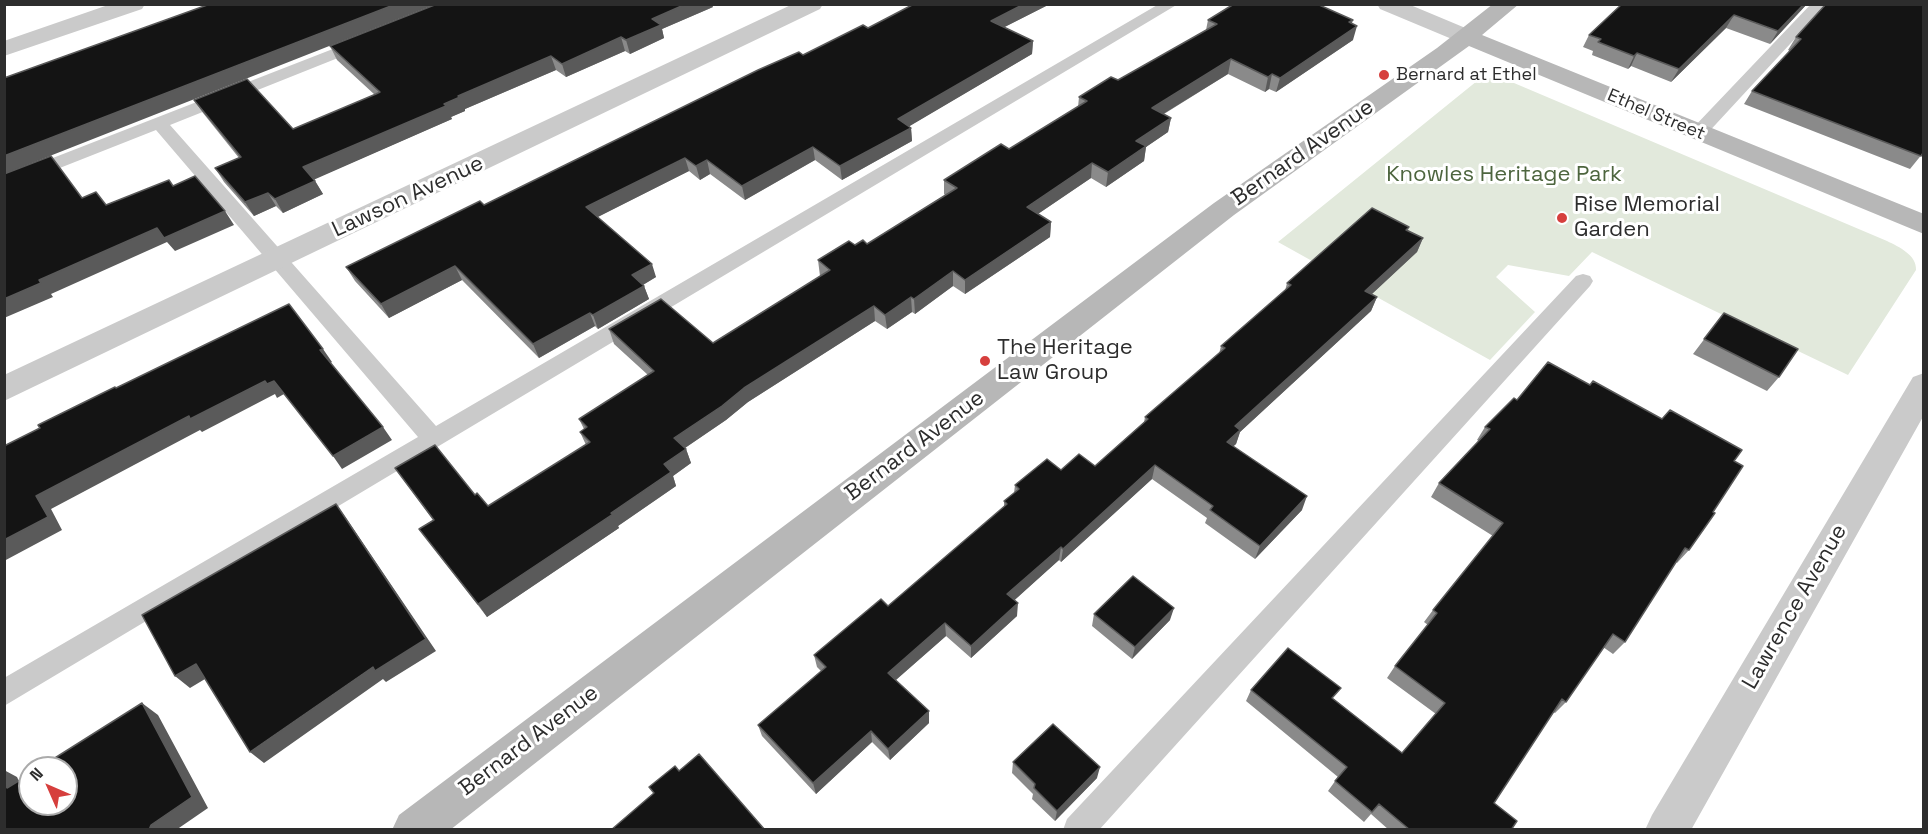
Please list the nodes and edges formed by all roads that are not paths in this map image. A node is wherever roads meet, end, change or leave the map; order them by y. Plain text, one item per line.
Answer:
1 (134, 4) edge
2 (812, 4) edge
3 (1171, 4) edge
4 (1388, 4) edge
5 (1508, 4) edge
6 (1820, 4) edge
7 (381, 35) edge
8 (1467, 37) junction
9 (4, 49) edge
10 (159, 123) junction
11 (1698, 133) junction
12 (4, 184) edge
13 (1923, 225) edge
14 (276, 260) junction
15 (1583, 281) dead end
16 (1923, 385) edge
17 (4, 389) edge
18 (434, 440) junction
19 (4, 693) edge
20 (414, 830) edge
21 (1077, 830) edge
22 (1667, 830) edge

1 - 9 street
2 - 14 street, Lawson Avenue
3 - 18 lane
4 - 8 street, Ethel Street
5 - 8 street, Bernard Avenue
6 - 11 lane
7 - 10 lane
8 - 11 street, Ethel Street
8 - 20 street, Bernard Avenue
10 - 12 lane
10 - 14 lane
11 - 13 street, Ethel Street
14 - 17 street, Lawson Avenue
14 - 18 lane
15 - 21 lane
16 - 22 street, Lawrence Avenue
18 - 19 lane

